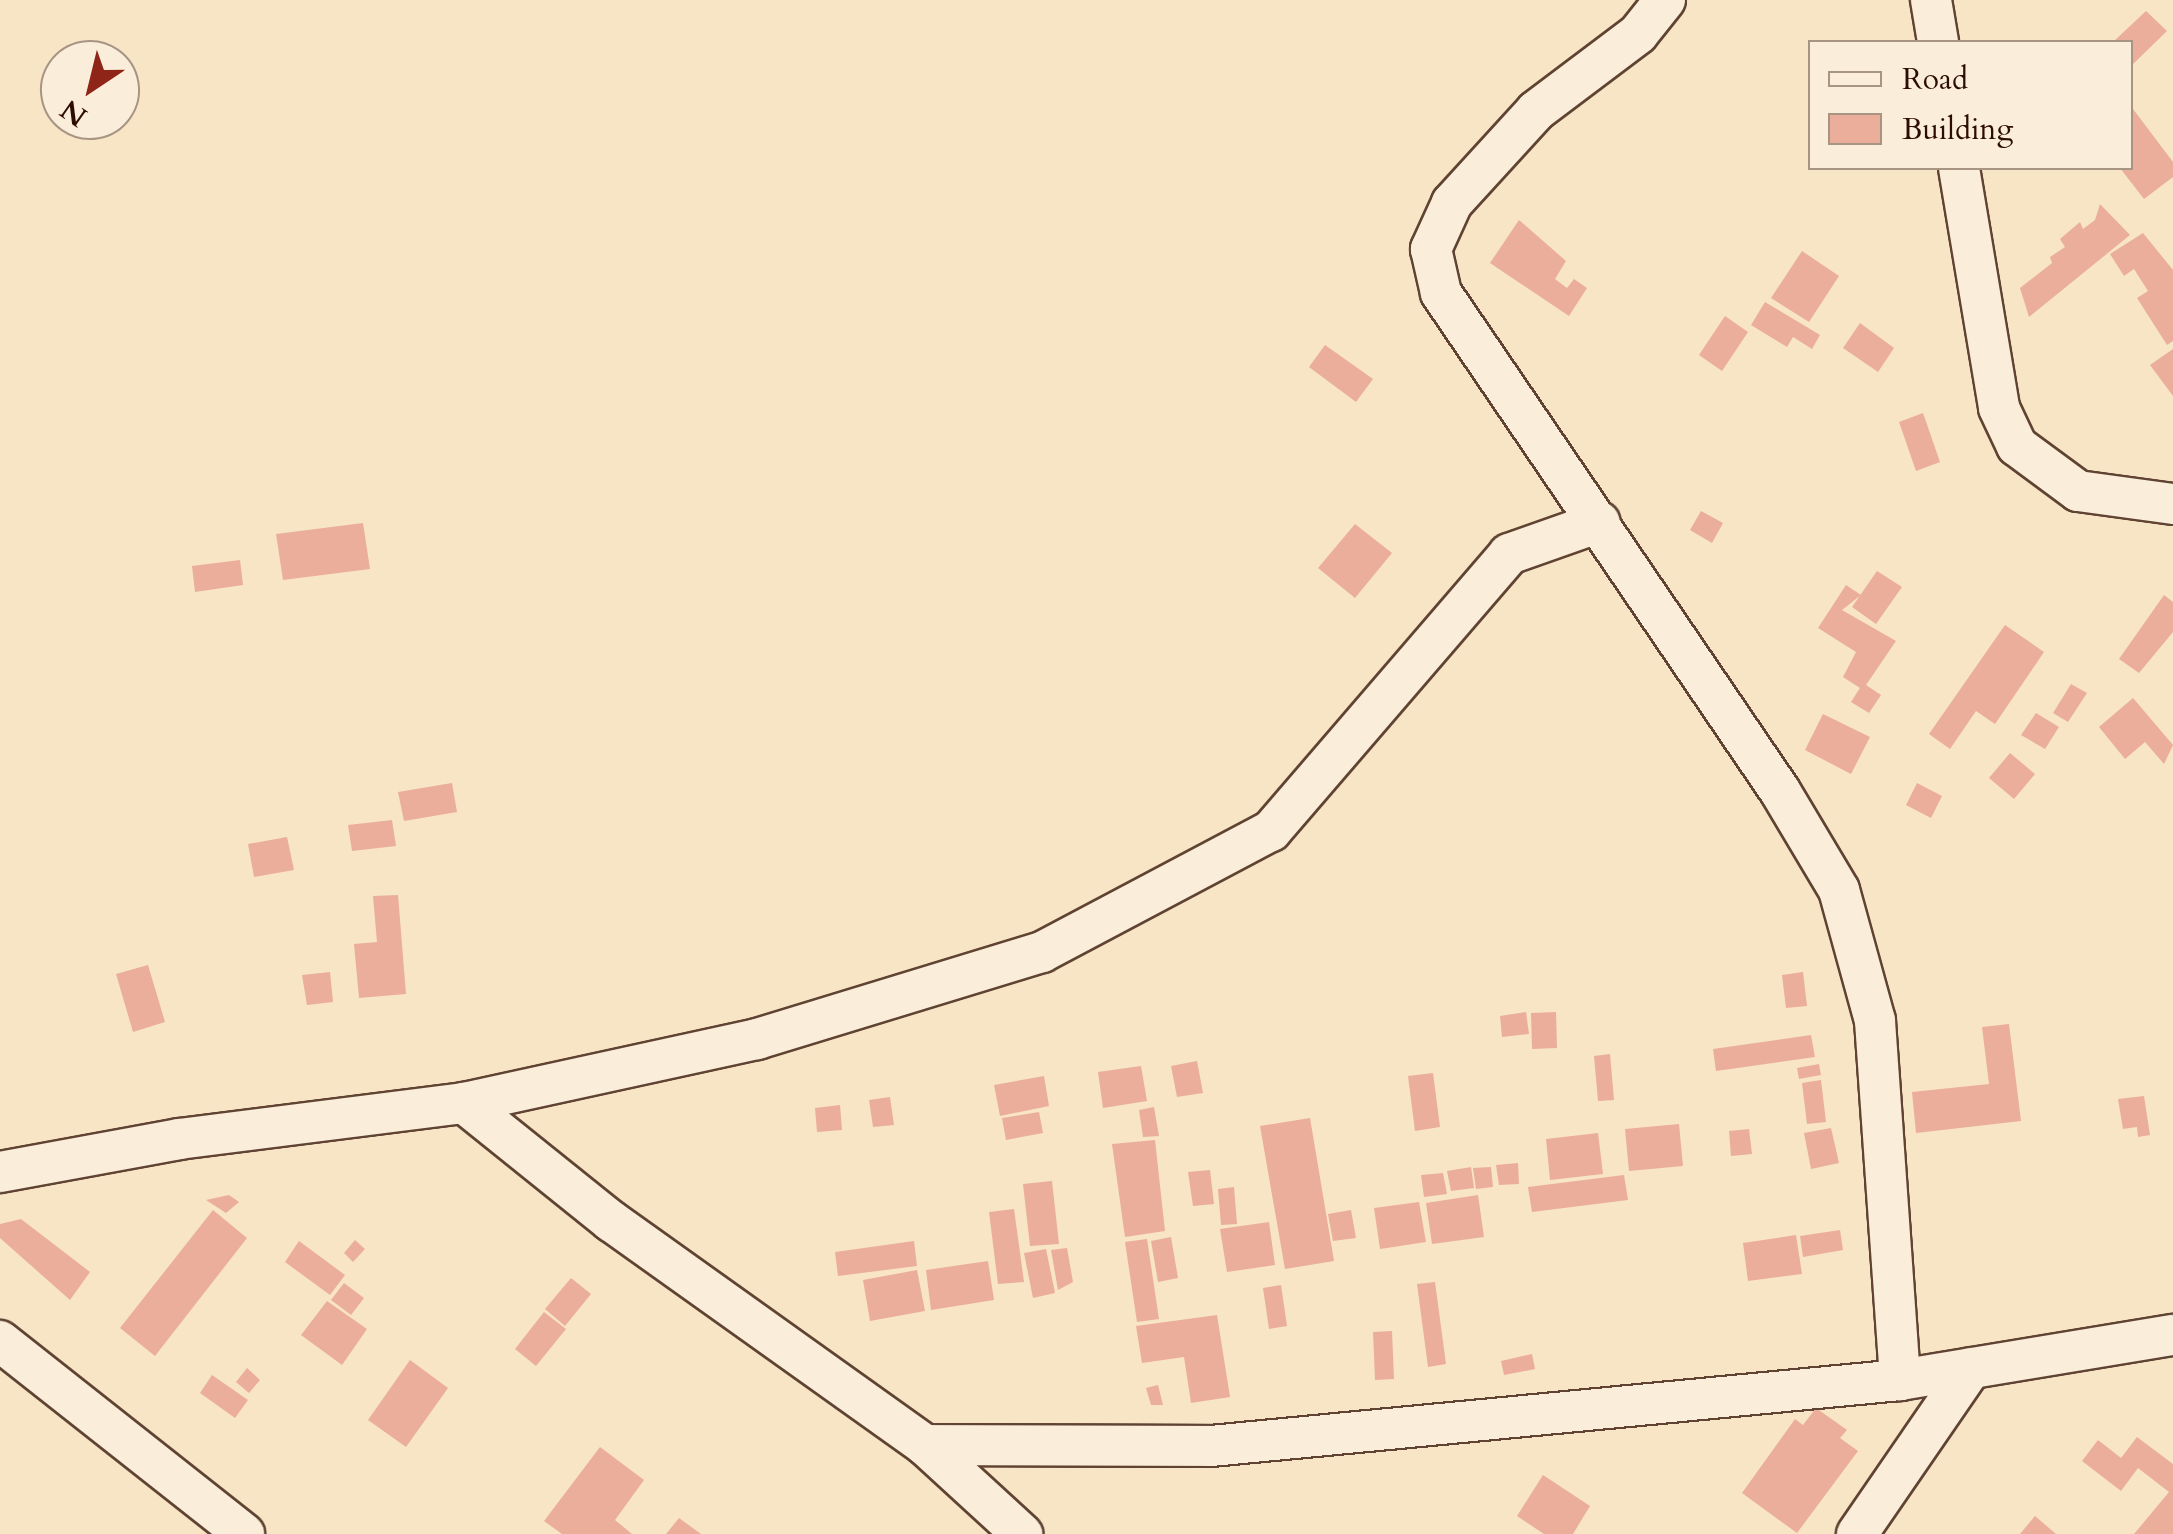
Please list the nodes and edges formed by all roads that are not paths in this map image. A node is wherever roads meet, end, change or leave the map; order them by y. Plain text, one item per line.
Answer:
1 (1664, 0) edge
2 (1930, 0) edge
3 (1938, 40) edge
4 (1959, 170) edge
5 (2173, 504) edge
6 (1600, 522) junction
7 (464, 1103) junction
8 (0, 1172) edge
9 (2173, 1335) edge
10 (0, 1340) edge
11 (1971, 1368) junction
12 (1900, 1380) junction
13 (925, 1445) junction
14 (244, 1534) edge
15 (1022, 1534) edge
16 (1857, 1534) edge

1 - 6 street
2 - 3 street
4 - 5 street
6 - 7 street
6 - 12 street
7 - 8 street
7 - 13 street
9 - 11 street
10 - 14 street
11 - 12 street
11 - 16 street
12 - 13 street
13 - 15 street

